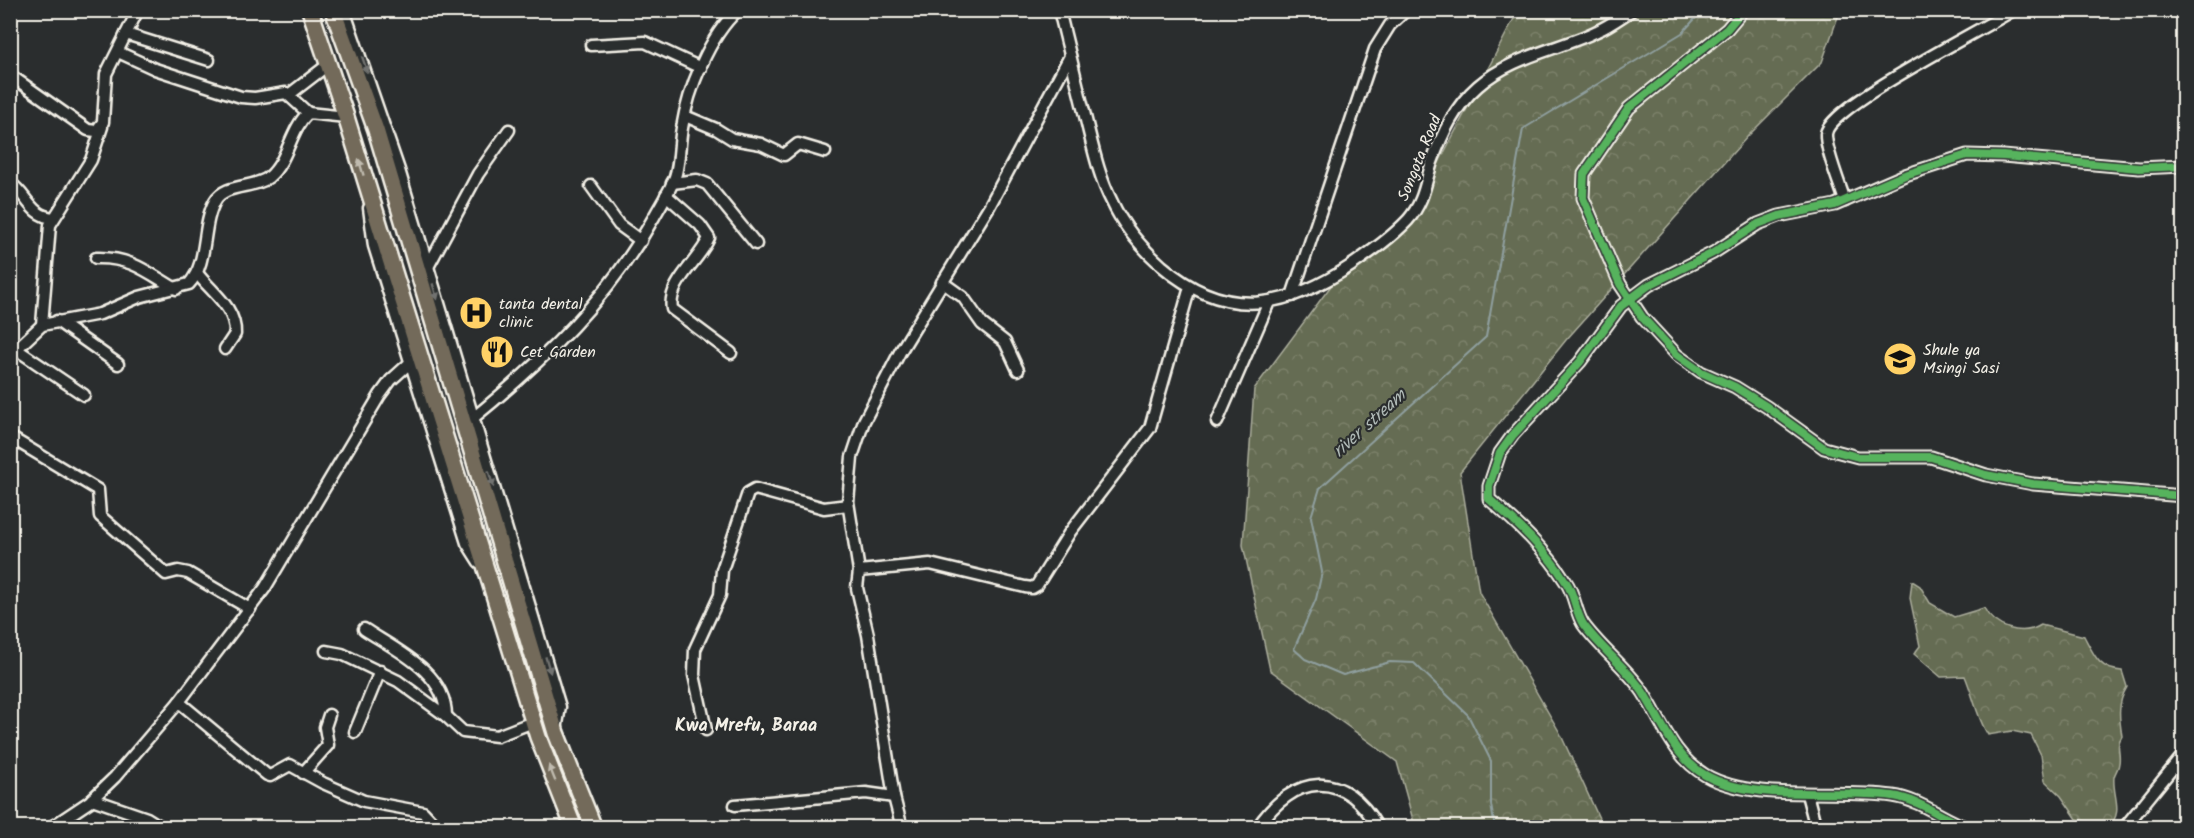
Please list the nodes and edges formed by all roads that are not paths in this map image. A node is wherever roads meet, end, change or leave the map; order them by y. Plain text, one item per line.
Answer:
1 (138, 10) edge
2 (310, 10) edge
3 (333, 10) edge
4 (344, 10) edge
5 (738, 10) edge
6 (1059, 10) edge
7 (1406, 10) edge
8 (1632, 10) edge
9 (1743, 10) edge
10 (2013, 10) edge
11 (126, 34) junction
12 (591, 45) dead end
13 (118, 52) junction
14 (1070, 57) junction
15 (209, 60) dead end
16 (329, 64) junction
17 (701, 68) junction
18 (10, 75) edge
19 (290, 94) junction
20 (308, 114) junction
21 (685, 116) junction
22 (346, 117) junction
23 (102, 127) junction
24 (509, 130) dead end
25 (825, 152) dead end
26 (2184, 166) edge
27 (10, 183) edge
28 (672, 183) junction
29 (591, 186) dead end
30 (369, 193) junction
31 (666, 195) junction
32 (1845, 201) junction
33 (53, 218) junction
34 (640, 241) junction
35 (756, 244) dead end
36 (96, 258) dead end
37 (428, 267) junction
38 (197, 273) junction
39 (942, 282) junction
40 (1190, 288) junction
41 (176, 289) junction
42 (1292, 296) junction
43 (1630, 299) junction
44 (1269, 302) junction
45 (57, 321) junction
46 (42, 325) junction
47 (225, 349) dead end
48 (13, 352) edge
49 (731, 354) dead end
50 (412, 361) junction
51 (118, 364) dead end
52 (1018, 370) dead end
53 (84, 394) dead end
54 (472, 418) junction
55 (1216, 422) dead end
56 (10, 437) edge
57 (2184, 496) edge
58 (848, 505) junction
59 (506, 566) junction
60 (484, 571) junction
61 (859, 571) junction
62 (250, 609) junction
63 (525, 624) junction
64 (364, 629) dead end
65 (504, 629) junction
66 (326, 651) dead end
67 (380, 671) junction
68 (179, 702) junction
69 (329, 716) dead end
70 (446, 716) junction
71 (533, 722) junction
72 (706, 730) dead end
73 (355, 732) dead end
74 (556, 732) junction
75 (2184, 754) edge
76 (303, 773) junction
77 (1808, 794) junction
78 (894, 797) junction
79 (92, 799) junction
80 (735, 805) dead end
81 (50, 828) edge
82 (163, 828) edge
83 (438, 828) edge
84 (574, 828) edge
85 (594, 828) edge
86 (902, 828) edge
87 (1257, 828) edge
88 (1378, 828) edge
89 (1816, 828) edge
90 (1968, 828) edge
91 (2124, 828) edge

1 - 11 street
2 - 16 highway
3 - 59 highway
4 -> 37 street
5 - 17 street
6 - 14 street, Songota Road
7 - 42 street
8 - 42 street, Songota Road
9 - 43 street
10 - 32 street
11 - 13 street
11 - 15 street
12 - 17 street
13 - 19 street
13 - 23 street
14 - 39 street
14 - 40 street, Songota Road
16 - 19 street
16 - 22 highway
17 - 21 street
18 - 23 street
19 - 20 street
20 - 22 street
20 - 38 street
21 - 25 street
21 - 28 street
30 -> 22 highway
23 - 33 street
24 - 37 street
26 - 32 street
27 - 33 street
28 - 31 street
28 - 35 street
29 - 34 street
30 - 50 street
30 - 60 highway
31 - 34 street
31 - 49 street
32 - 43 street
33 - 46 street
34 - 54 street
36 - 41 street
37 -> 54 street
38 - 41 street
38 - 47 street
39 - 52 street
39 - 58 street
40 - 44 street, Songota Road
40 - 61 street
41 - 45 street
42 - 44 street, Songota Road
43 - 57 street
43 - 77 street
44 - 55 street
45 - 46 street
45 - 51 street
46 - 48 street
48 - 53 street
50 - 60 street
50 - 62 street
54 -> 74 street
56 - 62 street
58 - 61 street
58 - 72 street
59 - 60 highway
59 - 63 highway
60 - 65 highway
61 - 78 street
62 - 68 street
63 - 65 highway
63 - 74 highway
64 - 70 street
65 - 71 highway
66 - 67 street
67 - 70 street
67 - 73 street
68 - 76 street
68 - 79 street
69 - 76 street
70 - 71 street
84 -> 71 highway
74 - 85 highway
75 - 91 street
76 - 83 street
77 - 89 street
77 - 90 street
78 - 80 street
78 - 86 street
79 - 81 street
79 - 82 street
87 - 88 street

